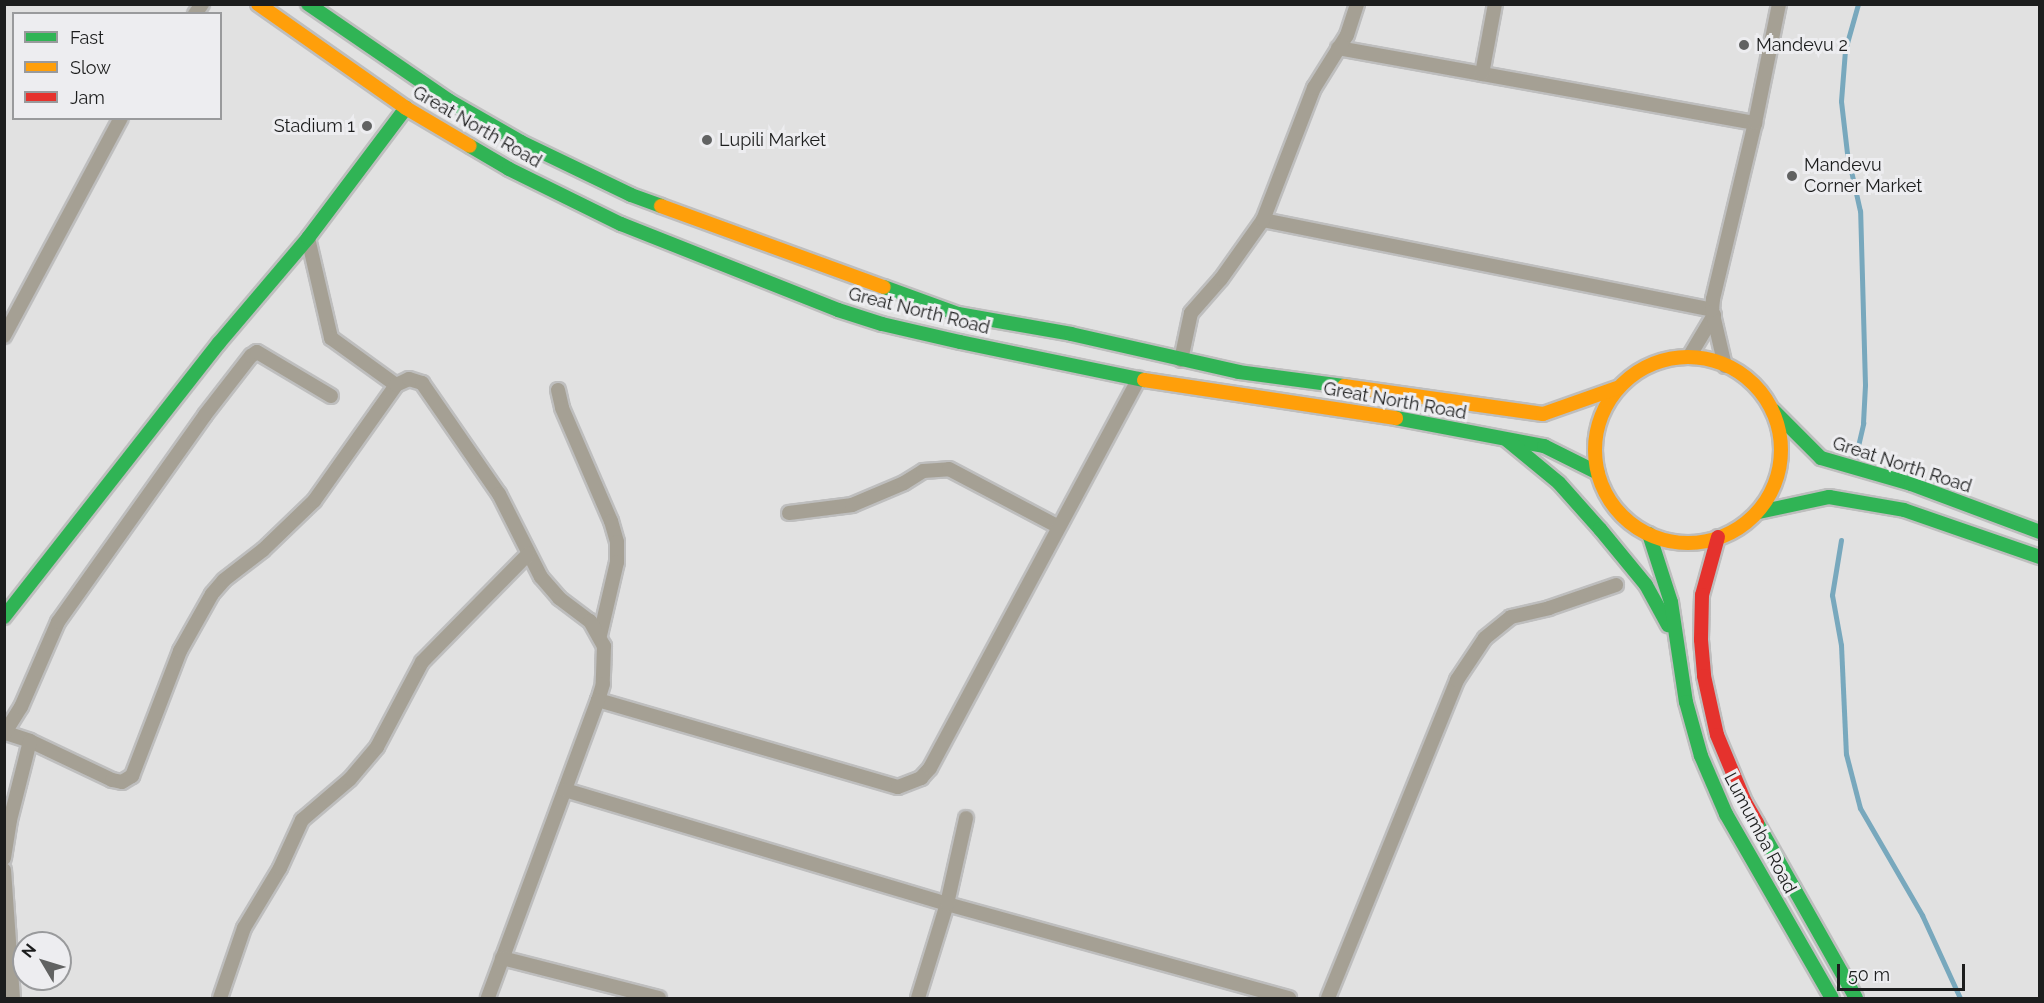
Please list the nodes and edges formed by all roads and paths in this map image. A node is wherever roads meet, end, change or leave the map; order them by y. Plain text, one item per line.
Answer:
1 (258, 4) edge
2 (308, 4) edge
3 (1357, 4) edge
4 (1495, 4) edge
5 (1779, 4) edge
6 (1338, 48) junction
7 (1482, 74) junction
8 (406, 108) junction
9 (120, 120) edge
10 (1755, 123) junction
11 (1263, 220) junction
12 (308, 238) junction
13 (1713, 312) junction
14 (4, 336) edge
15 (1689, 357) junction
16 (1181, 360) junction
17 (1725, 366) junction
18 (1139, 379) junction
19 (396, 386) junction
20 (1617, 388) junction
21 (558, 390) dead end
22 (331, 396) dead end
23 (1771, 407) junction
24 (1506, 439) junction
25 (1598, 473) junction
26 (1759, 512) junction
27 (789, 513) dead end
28 (1059, 527) junction
29 (2040, 532) edge
30 (1649, 534) junction
31 (1718, 537) junction
32 (528, 554) junction
33 (2040, 557) edge
34 (1616, 585) dead end
35 (4, 617) edge
36 (600, 635) junction
37 (1676, 642) junction
38 (598, 700) junction
39 (5, 734) edge
40 (30, 741) junction
41 (565, 790) junction
42 (966, 818) dead end
43 (4, 858) edge
44 (4, 870) edge
45 (947, 904) junction
46 (502, 958) junction
47 (13, 999) edge
48 (220, 999) edge
49 (488, 999) edge
50 (659, 999) edge
51 (918, 999) edge
52 (1289, 999) edge
53 (1328, 999) edge
54 (1832, 999) edge
55 (1856, 999) edge

1 - 8 main road, Great North Road
2 - 16 main road, Great North Road
3 - 6 street
4 - 7 street
5 - 10 street
6 - 7 street
6 - 11 street
7 - 10 street
8 - 12 main road
8 - 18 main road, Great North Road
9 - 14 street
10 - 13 street
11 - 13 street
11 - 16 street
12 - 19 street
12 - 35 main road
13 - 15 street
13 - 17 street
15 - 17 main road
15 - 20 main road
16 - 20 main road, Great North Road
17 - 23 main road
18 - 24 main road, Great North Road
18 - 28 street
19 - 32 street
19 - 40 street
20 - 25 main road
21 - 36 street
22 - 39 street
23 - 26 main road
23 - 29 main road, Great North Road
24 - 25 main road, Great North Road
24 - 37 main road
25 - 30 main road
26 - 31 main road
26 - 33 main road
27 - 28 street
28 - 38 street
30 - 31 main road
30 - 37 main road, Lumumba Road
31 - 55 main road, Lumumba Road
32 - 36 street
32 - 48 street
34 - 53 street
36 - 38 street
37 - 54 main road, Lumumba Road
38 - 41 street
39 - 40 street
40 - 43 street
41 - 45 street
41 - 46 street
42 - 45 street
44 - 47 street
45 - 51 street
45 - 52 street
46 - 49 street
46 - 50 street

